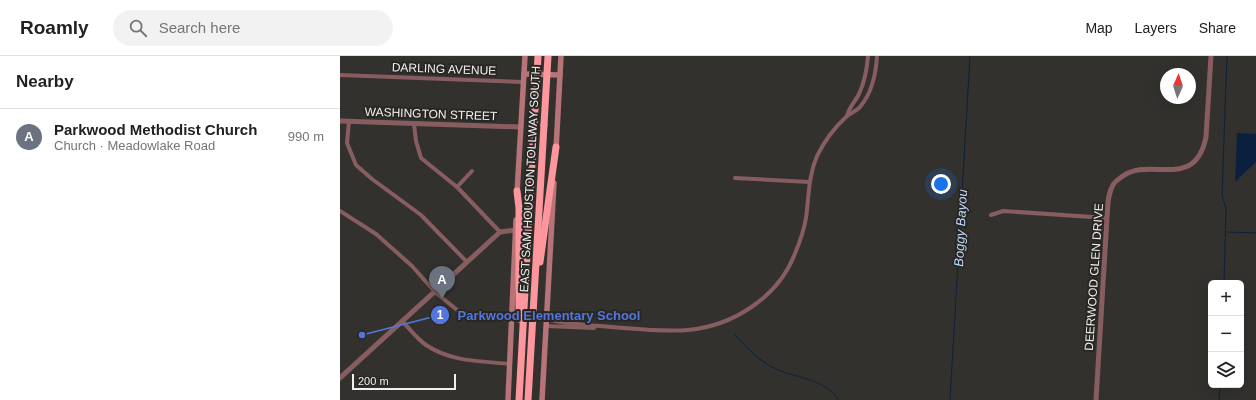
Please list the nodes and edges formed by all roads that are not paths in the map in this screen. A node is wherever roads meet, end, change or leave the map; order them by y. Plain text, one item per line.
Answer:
1 (525, 56) edge
2 (538, 56) edge
3 (548, 56) edge
4 (561, 56) edge
5 (868, 56) edge
6 (877, 56) edge
7 (1211, 56) edge
8 (868, 67) junction
9 (876, 69) junction
10 (524, 74) junction
11 (340, 75) edge
12 (560, 76) junction
13 (524, 82) junction
14 (847, 116) junction
15 (340, 121) edge
16 (349, 121) junction
17 (414, 124) junction
18 (521, 127) junction
19 (556, 147) junction
20 (472, 171) dead end
21 (735, 178) dead end
22 (809, 182) junction
23 (457, 187) junction
24 (517, 191) junction
25 (340, 210) edge
26 (991, 215) dead end
27 (1107, 218) junction
28 (515, 230) junction
29 (500, 232) junction
30 (467, 262) junction
31 (435, 292) junction
32 (534, 304) junction
33 (546, 319) junction
34 (511, 320) junction
35 (402, 321) junction
36 (546, 326) junction
37 (522, 328) junction
38 (622, 328) junction
39 (510, 364) junction
40 (340, 378) edge
41 (508, 400) edge
42 (518, 400) edge
43 (528, 400) edge
44 (542, 400) edge
45 (1096, 400) edge

1 - 10 main road
2 - 37 highway, EAST SAM HOUSTON TOLLWAY SOUTH, bridge
3 - 32 highway, EAST SAM HOUSTON TOLLWAY SOUTH, bridge
4 - 12 main road
5 - 8 street
6 - 9 street
7 - 27 street, DEERWOOD GLEN DRIVE
8 - 9 street
8 - 14 street
9 - 14 street
10 - 12 main road
10 - 13 main road
11 - 13 street, DARLING AVENUE
12 - 19 main road
13 - 18 main road
14 - 22 street
15 - 16 street, WASHINGTON STREET
16 - 17 street, WASHINGTON STREET
16 - 30 street
17 - 18 street, WASHINGTON STREET
17 - 23 street
18 - 24 main road
19 - 32 highway
19 - 33 main road
20 - 23 street
21 - 22 street
22 - 38 street
23 - 29 street
24 - 28 main road
24 - 37 highway
25 - 31 street
26 - 27 street
27 - 45 street, DEERWOOD GLEN DRIVE
28 - 29 street
28 - 34 main road
29 - 30 street
30 - 31 street
31 - 34 street
31 - 35 street
32 - 43 highway, EAST SAM HOUSTON TOLLWAY SOUTH
33 - 36 main road
33 - 38 street
34 - 39 main road
35 - 39 street
35 - 40 street
36 - 38 street
36 - 44 main road
37 - 42 highway, EAST SAM HOUSTON TOLLWAY SOUTH
39 - 41 main road

